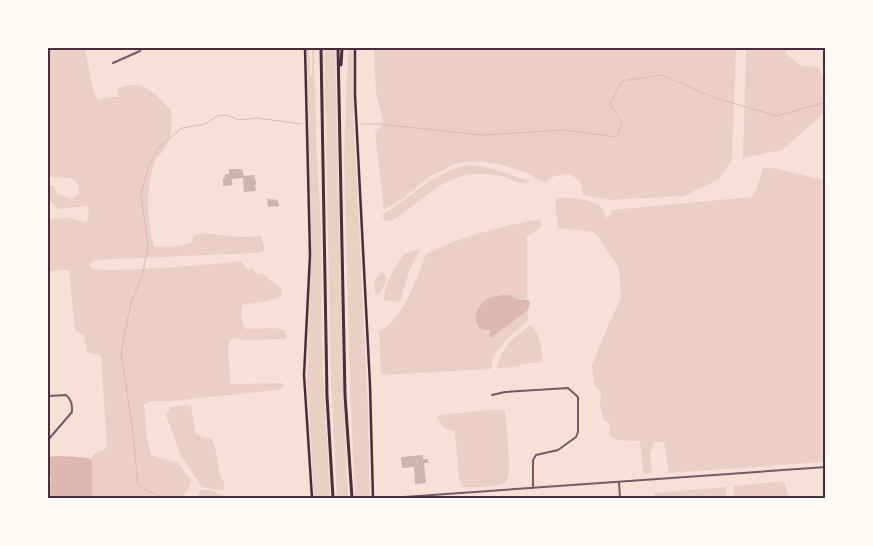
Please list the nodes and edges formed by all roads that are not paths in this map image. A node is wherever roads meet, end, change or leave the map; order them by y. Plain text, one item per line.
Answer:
1 (141, 48) edge
2 (305, 48) edge
3 (320, 48) edge
4 (340, 48) edge
5 (355, 48) edge
6 (113, 63) dead end
7 (492, 395) dead end
8 (48, 396) edge
9 (48, 440) edge
10 (826, 467) edge
11 (619, 482) junction
12 (533, 488) junction
13 (312, 498) edge
14 (333, 498) edge
15 (352, 498) edge
16 (373, 498) edge
17 (390, 498) edge
18 (620, 498) edge

1 - 6 street
2 - 13 main road
3 - 14 highway
4 - 15 highway
5 - 16 main road
7 - 12 street
8 - 9 street
10 - 11 street
11 - 12 street
11 - 18 street
12 - 17 street

